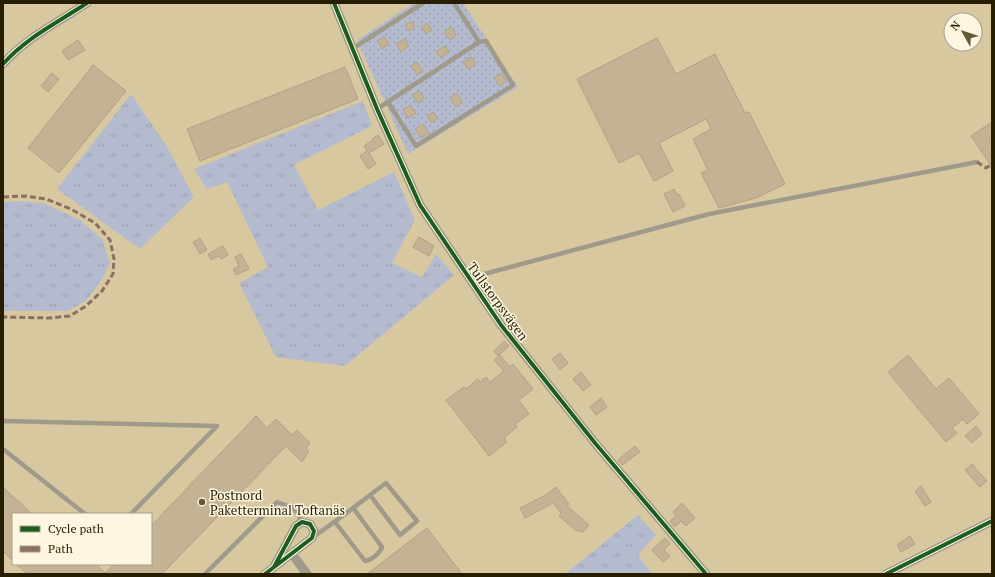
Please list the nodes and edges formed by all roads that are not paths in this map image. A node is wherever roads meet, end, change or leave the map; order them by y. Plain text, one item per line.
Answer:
1 (87, 3) edge
2 (334, 3) edge
3 (423, 3) edge
4 (454, 3) edge
5 (480, 42) junction
6 (352, 49) junction
7 (3, 64) edge
8 (388, 102) junction
9 (377, 109) junction
10 (977, 162) dead end
11 (469, 278) junction
12 (3, 421) edge
13 (3, 449) edge
14 (370, 496) junction
15 (353, 508) junction
16 (84, 513) edge
17 (133, 513) edge
18 (992, 521) edge
19 (302, 522) junction
20 (335, 522) junction
21 (312, 538) junction
22 (292, 554) junction
23 (274, 567) junction
24 (205, 574) edge
25 (265, 574) edge
26 (307, 574) edge
27 (706, 574) edge
28 (886, 574) edge

1 - 7 street
2 - 6 street, Tullstorpsvägen
3 - 6 lane
4 - 5 lane
5 - 8 lane
5 - 8 lane
6 - 9 street, Tullstorpsvägen
8 - 9 lane
9 - 11 street, Tullstorpsvägen
10 - 11 lane
11 - 27 street, Tullstorpsvägen
12 - 17 lane
13 - 16 lane
14 - 14 lane
14 - 15 lane
15 - 20 lane
15 - 20 lane
18 - 28 street
19 - 21 street
19 - 23 street
19 - 24 lane
20 - 21 lane
21 - 22 street
22 - 23 street
22 - 26 street
23 - 25 street

